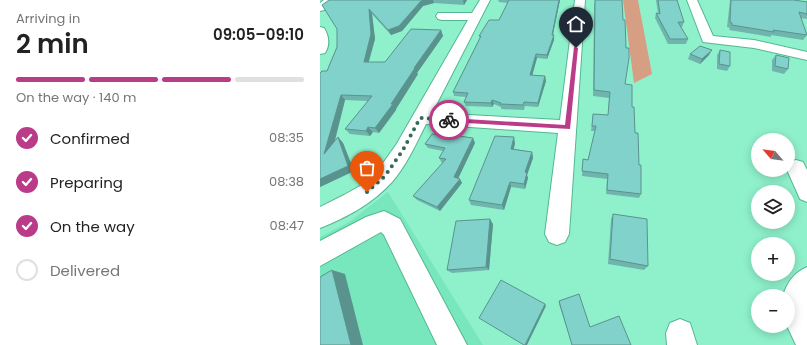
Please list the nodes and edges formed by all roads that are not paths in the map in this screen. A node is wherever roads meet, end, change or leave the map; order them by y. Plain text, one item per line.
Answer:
1 (331, 0) edge
2 (485, 0) edge
3 (580, 0) edge
4 (692, 0) edge
5 (320, 8) edge
6 (442, 16) dead end
7 (476, 17) junction
8 (320, 31) edge
9 (320, 50) edge
10 (807, 56) edge
11 (420, 118) junction
12 (568, 127) junction
13 (796, 168) dead end
14 (807, 193) edge
15 (320, 218) edge
16 (557, 234) dead end
17 (320, 254) edge
18 (807, 280) edge
19 (807, 337) edge
20 (452, 345) edge

1 - 5 street
2 - 7 street
3 - 12 street
4 - 10 street
6 - 7 street
7 - 11 street
8 - 9 street
11 - 12 street
11 - 15 street
12 - 16 street
13 - 14 street
17 - 20 street
18 - 19 street

